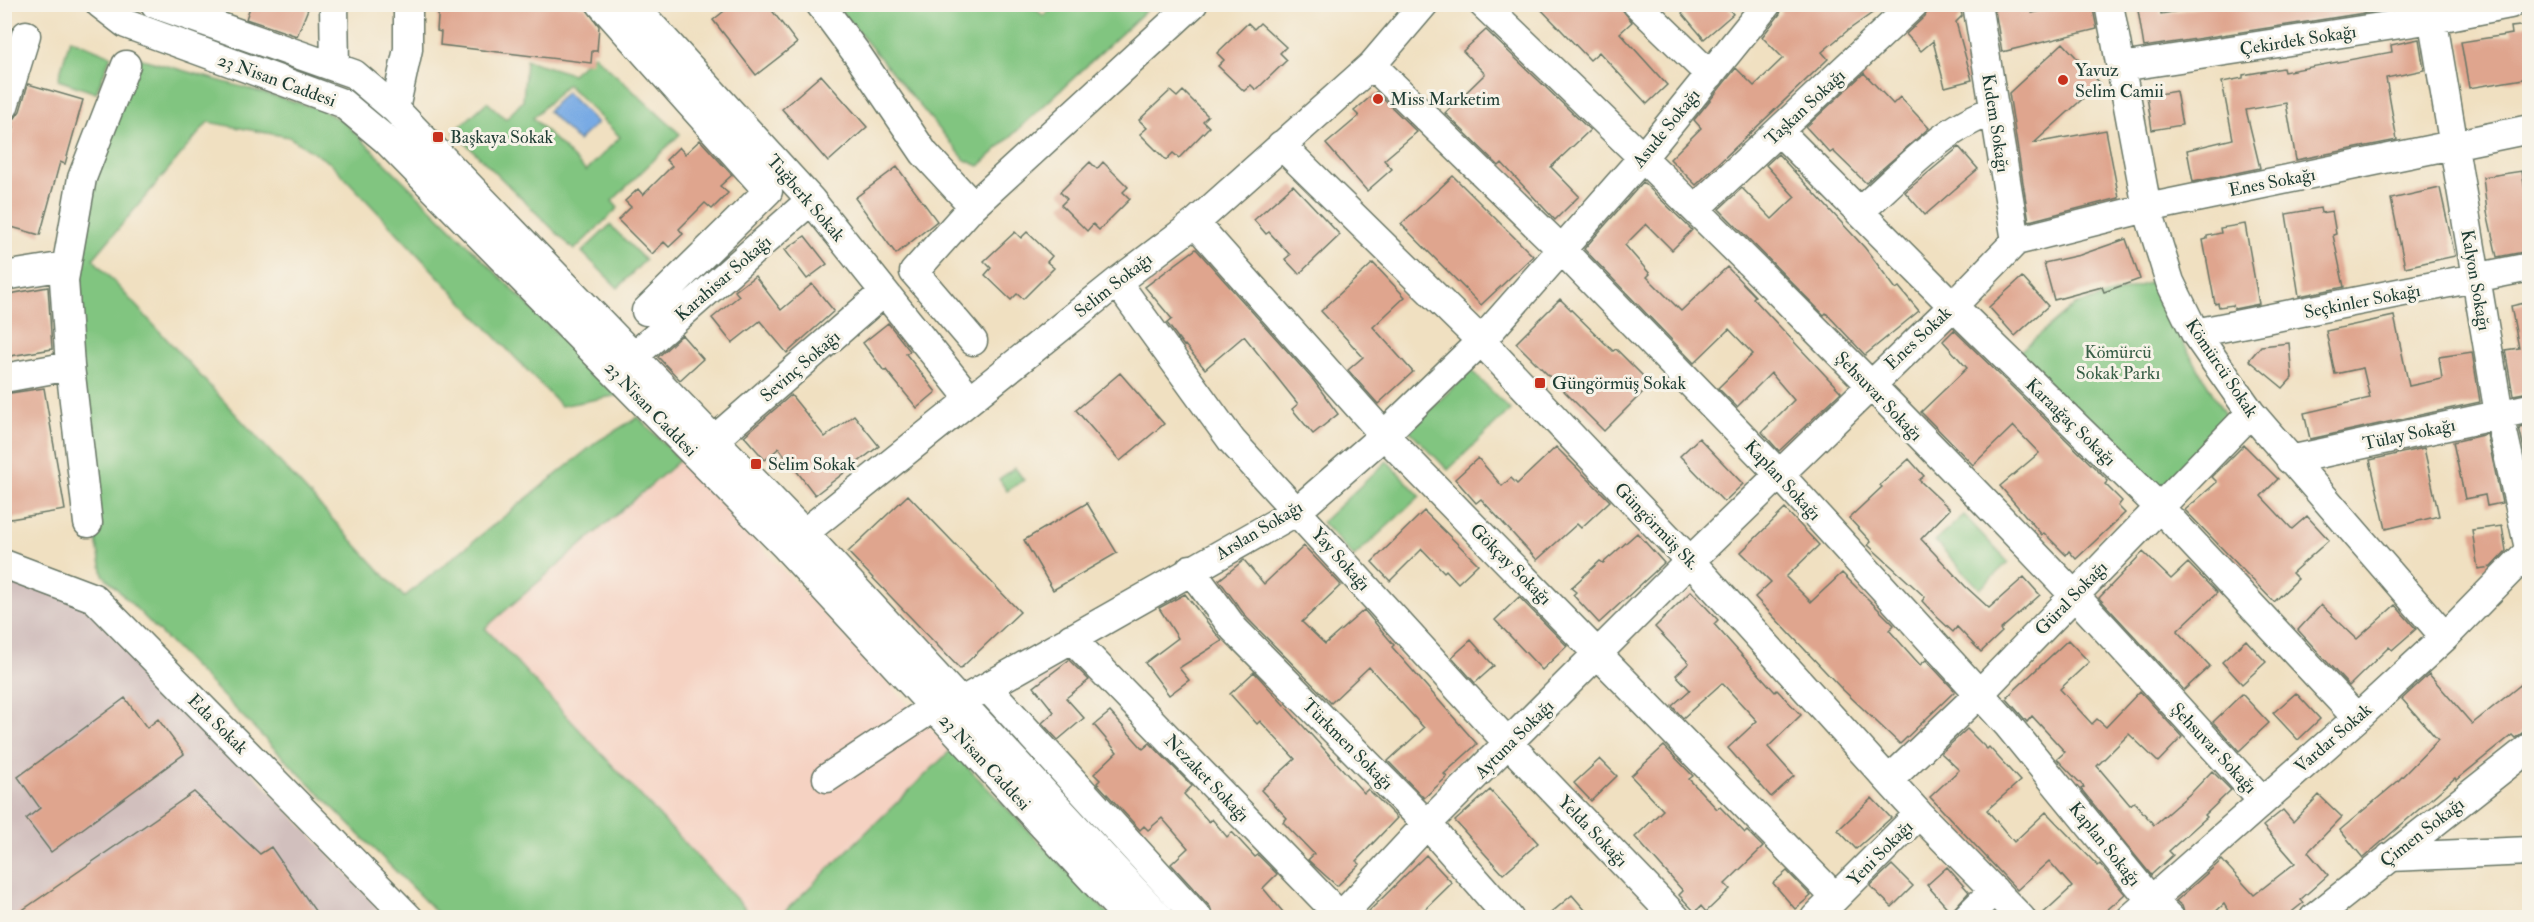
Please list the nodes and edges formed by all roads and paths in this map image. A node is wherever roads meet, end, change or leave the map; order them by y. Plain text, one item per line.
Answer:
1 (100, 4) edge
2 (155, 4) edge
3 (334, 4) edge
4 (408, 4) edge
5 (601, 4) edge
6 (633, 4) edge
7 (820, 4) edge
8 (1193, 4) edge
9 (1424, 4) edge
10 (1483, 4) edge
11 (1637, 4) edge
12 (1767, 4) edge
13 (1914, 4) edge
14 (1977, 4) edge
15 (2109, 4) edge
16 (2510, 4) edge
17 (2432, 12) edge
18 (26, 35) dead end
19 (126, 65) dead end
20 (1372, 65) junction
21 (335, 67) junction
22 (2121, 67) junction
23 (1710, 75) junction
24 (4, 106) edge
25 (395, 109) junction
26 (1994, 111) junction
27 (2529, 129) edge
28 (1780, 132) junction
29 (1281, 145) junction
30 (2454, 146) junction
31 (1643, 156) junction
32 (811, 200) junction
33 (973, 206) junction
34 (2147, 208) junction
35 (1695, 209) junction
36 (1859, 212) junction
37 (1195, 223) junction
38 (2016, 240) junction
39 (1562, 250) junction
40 (66, 266) junction
41 (2529, 267) edge
42 (4, 276) edge
43 (2476, 279) junction
44 (1117, 282) junction
45 (885, 292) junction
46 (1953, 306) junction
47 (646, 310) dead end
48 (2195, 333) junction
49 (973, 341) dead end
50 (1480, 341) junction
51 (634, 356) junction
52 (70, 366) junction
53 (4, 378) edge
54 (1869, 385) junction
55 (970, 399) junction
56 (2529, 408) edge
57 (2251, 413) junction
58 (2499, 414) junction
59 (1384, 435) junction
60 (715, 440) junction
61 (2290, 460) junction
62 (1779, 474) junction
63 (2160, 508) junction
64 (1297, 511) junction
65 (88, 523) dead end
66 (795, 540) junction
67 (2529, 552) edge
68 (1690, 561) junction
69 (4, 564) edge
70 (1191, 569) junction
71 (2073, 594) junction
72 (2445, 637) junction
73 (1071, 638) junction
74 (1599, 653) junction
75 (987, 687) junction
76 (1978, 694) junction
77 (962, 701) junction
78 (934, 707) junction
79 (2357, 718) junction
80 (1509, 744) junction
81 (2529, 747) edge
82 (827, 778) dead end
83 (1889, 780) junction
84 (2262, 800) junction
85 (1919, 814) junction
86 (1427, 825) junction
87 (2529, 851) edge
88 (2390, 858) junction
89 (1994, 890) junction
90 (1835, 897) junction
91 (2150, 911) edge
92 (1340, 917) edge
93 (409, 918) edge
94 (1128, 918) edge
95 (1160, 918) edge
96 (1198, 918) edge
97 (1509, 918) edge
98 (1676, 918) edge
99 (1815, 918) edge
100 (1966, 918) edge
101 (2021, 918) edge
102 (2314, 918) edge

1 - 66 street, 23 Nisan Caddesi
2 - 21 street, 23 Nisan Caddesi
3 - 21 street
4 - 25 street
5 - 47 street
6 - 32 street, Tuğberk Sokak
7 - 33 street
8 - 33 street
9 - 20 street, Selim Sokağı
10 - 31 street, Şehsuvar Sokağı
11 - 23 street
12 - 23 street, Asude Sokağı
13 - 28 street, Taşkan Sokağı
14 - 26 street, Kıdem Sokağı
15 - 22 street, Kömürcü Sokak
16 - 17 street, Çekirdek Sokağı
17 - 22 street, Çekirdek Sokağı
17 - 30 street, Kalyon Sokağı
18 - 24 street
19 - 40 street
20 - 29 street, Selim Sokağı
20 - 39 street, Kaplan Sokağı
21 - 25 street, 23 Nisan Caddesi
22 - 34 street, Kömürcü Sokak
23 - 31 street, Asude Sokağı
25 - 51 street, 23 Nisan Caddesi
26 - 36 street
26 - 38 street, Kıdem Sokağı
27 - 30 street, Enes Sokağı
28 - 35 street, Taşkan Sokağı
28 - 36 street, Karaağaç Sokağı
29 - 37 street, Selim Sokağı
29 - 50 street, Güngörmüş Sk.
30 - 34 street, Enes Sokağı
30 - 43 street, Kalyon Sokağı
31 - 35 street, Şehsuvar Sokağı
31 - 39 street, Asude Sokağı
32 - 45 street, Tuğberk Sokak
32 - 51 street, Karahisar Sokağı
33 - 49 street
34 - 38 street, Enes Sokağı
34 - 48 street, Kömürcü Sokak
35 - 54 street, Şehsuvar Sokağı
36 - 46 street, Karaağaç Sokağı
37 - 44 street, Selim Sokağı
37 - 59 street, Gökçay Sokağı
38 - 46 street, Enes Sokak
39 - 50 street, Arslan Sokağı
39 - 62 street, Kaplan Sokağı
40 - 42 street
40 - 52 street
41 - 43 street, Seçkinler Sokağı
43 - 48 street, Seçkinler Sokağı
43 - 58 street, Kalyon Sokağı
44 - 55 street, Selim Sokağı
44 - 64 street, Yay Sokağı
45 - 55 street, Tuğberk Sokak
45 - 60 street, Sevinç Sokağı
46 - 54 street, Enes Sokak
46 - 63 street, Karaağaç Sokağı
48 - 57 street, Kömürcü Sokak
50 - 59 street, Arslan Sokağı
50 - 68 street, Güngörmüş Sk.
51 - 60 street, 23 Nisan Caddesi
52 - 53 street
52 - 65 street
54 - 62 street, Enes Sokak
54 - 71 street, Şehsuvar Sokağı
55 - 66 street, Selim Sokağı
56 - 58 street, Tülay Sokağı
57 - 61 street, Kömürcü Sokak
57 - 63 street, Güral Sokağı
58 - 61 street, Tülay Sokağı
58 - 67 street, Kalyon Sokağı
59 - 64 street, Arslan Sokağı
59 - 74 street, Gökçay Sokağı
60 - 66 street, 23 Nisan Caddesi
61 - 72 street, Kömürcü Sokak
62 - 68 street, Enes Sokak
62 - 76 street, Kaplan Sokağı
63 - 71 street, Güral Sokağı
63 - 79 street, Karaağaç Sokağı
64 - 70 street, Arslan Sokağı
64 - 80 street, Yay Sokağı
66 - 77 street, 23 Nisan Caddesi
66 - 78 street, 23 Nisan Caddesi
67 - 72 street, Vardar Sokak
68 - 74 street, Aytuna Sokağı
68 - 83 street, Güngörmüş Sk.
69 - 93 street, Eda Sokak
70 - 73 street, Arslan Sokağı
70 - 86 street, Türkmen Sokağı
71 - 76 street, Güral Sokağı
71 - 84 street, Şehsuvar Sokağı
72 - 79 street, Vardar Sokak
73 - 75 street, Arslan Sokağı
73 - 92 street, Nezaket Sokağı
74 - 80 street, Aytuna Sokağı
74 - 90 street, Gökçay Sokağı
75 - 77 street, Arslan Sokağı
75 - 96 street
76 - 83 street, Güral Sokağı
76 - 91 street, Kaplan Sokağı
77 - 95 street, 23 Nisan Caddesi
78 - 82 street
78 - 94 street, 23 Nisan Caddesi
79 - 84 street, Vardar Sokak
80 - 86 street, Aytuna Sokağı
80 - 98 street, Yelda Sokağı
81 - 88 street, Çimen Sokağı
83 - 85 street, Güngörmüş Sk.
84 - 91 street, Vardar Sokak
85 - 89 street, Güngörmüş Sk.
85 - 90 street, Yeni Sokağı
86 - 92 street, Aytuna Sokağı
86 - 97 street, Türkmen Sokağı
87 - 88 street
88 - 102 street, Çimen Sokağı
89 - 100 street
89 - 101 street, Güngörmüş Sk.
90 - 99 street, Yeni Sokağı

